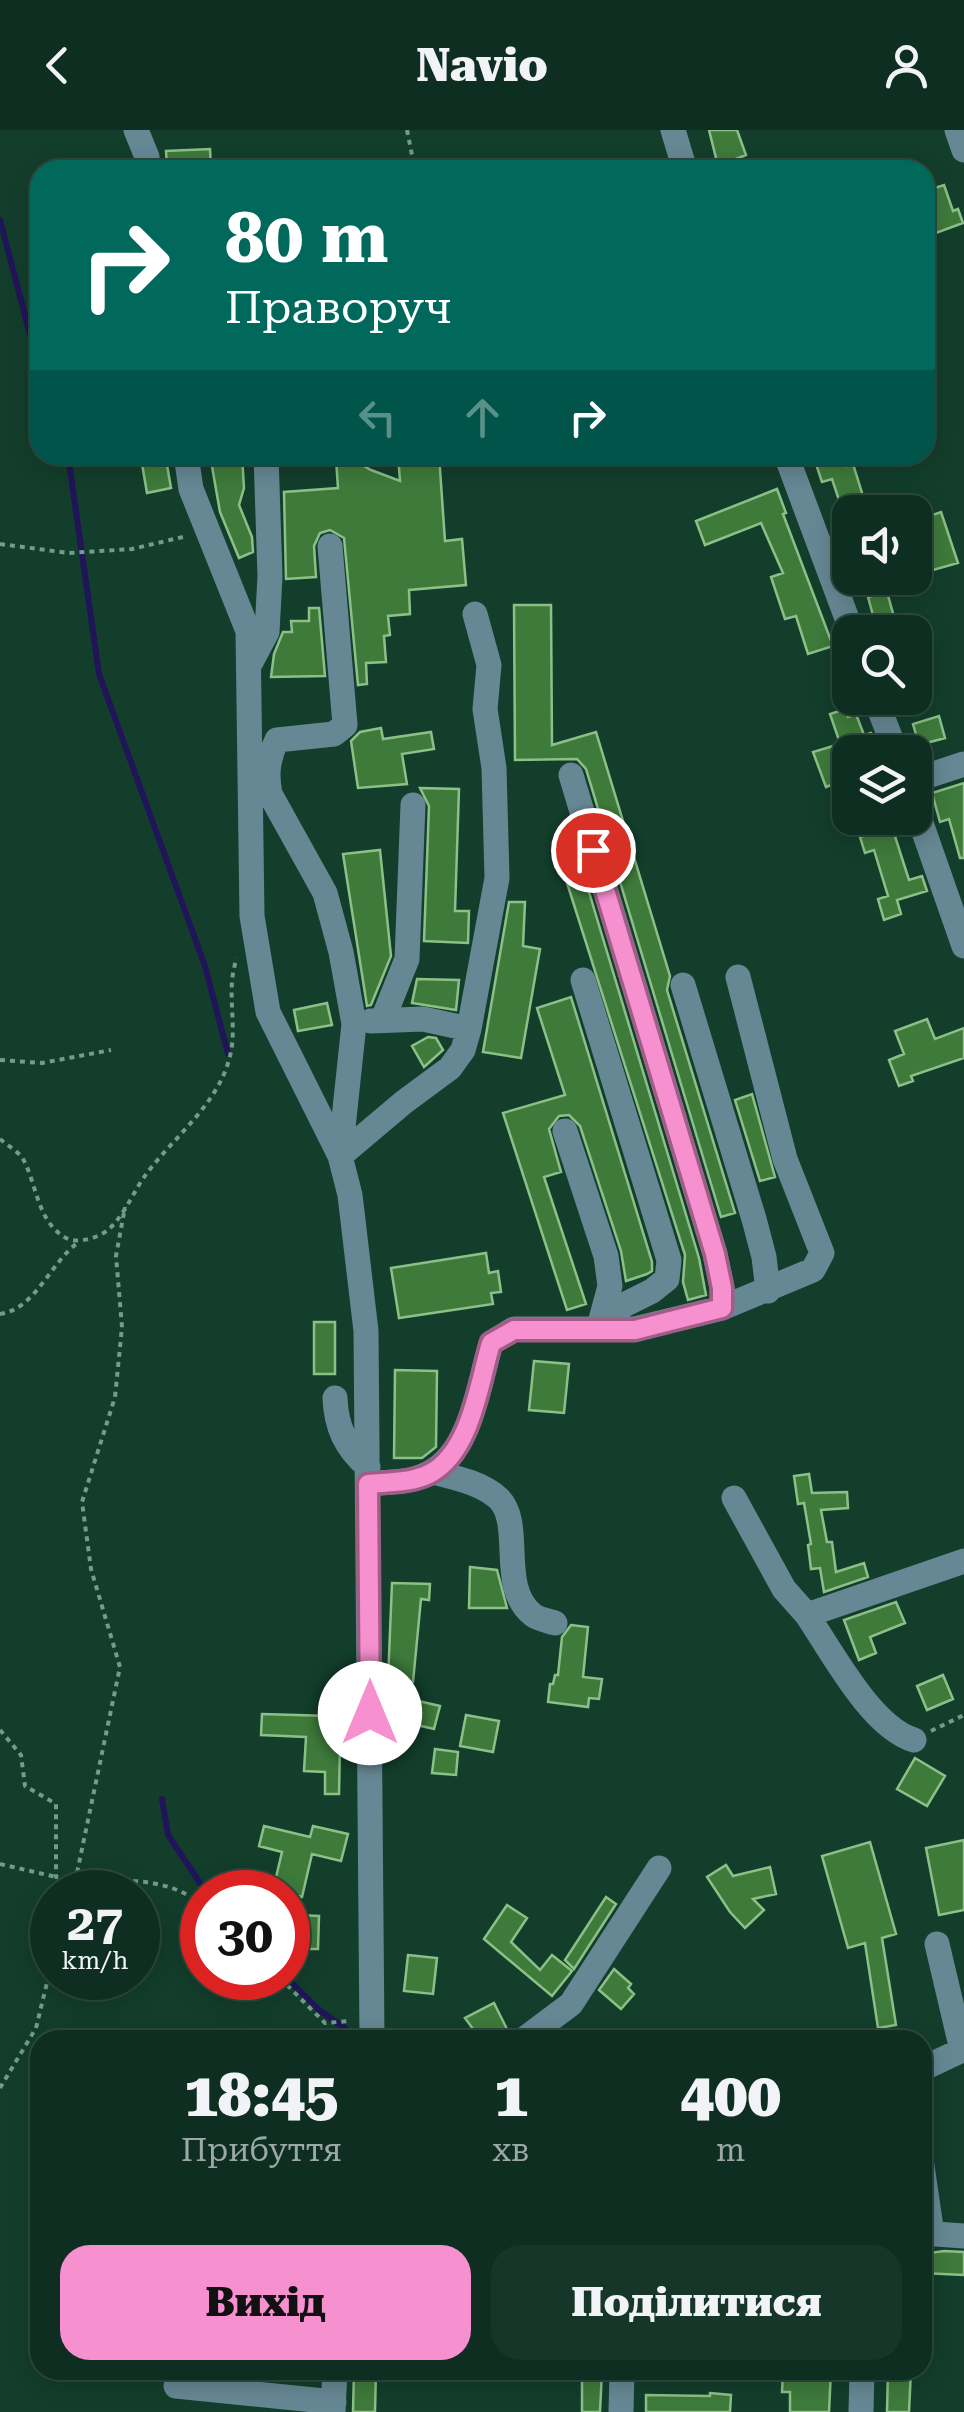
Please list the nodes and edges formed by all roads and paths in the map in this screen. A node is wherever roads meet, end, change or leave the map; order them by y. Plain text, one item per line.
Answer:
1 (136, 130) edge
2 (407, 130) edge
3 (674, 130) edge
4 (957, 130) edge
5 (964, 150) edge
6 (147, 160) edge
7 (413, 160) edge
8 (683, 160) edge
9 (187, 465) edge
10 (266, 465) edge
11 (790, 465) edge
12 (206, 532) junction
13 (0, 544) edge
14 (330, 546) dead end
15 (474, 614) dead end
16 (846, 615) edge
17 (250, 664) junction
18 (260, 754) junction
19 (964, 764) edge
20 (932, 774) edge
21 (570, 775) dead end
22 (413, 805) dead end
23 (925, 835) edge
24 (257, 945) junction
25 (964, 946) edge
26 (738, 976) dead end
27 (583, 980) dead end
28 (683, 985) dead end
29 (382, 1020) junction
30 (354, 1024) junction
31 (469, 1029) junction
32 (111, 1050) dead end
33 (0, 1060) edge
34 (565, 1131) dead end
35 (0, 1139) edge
36 (340, 1156) junction
37 (125, 1208) junction
38 (79, 1242) junction
39 (768, 1292) junction
40 (722, 1308) junction
41 (0, 1314) edge
42 (601, 1323) junction
43 (335, 1398) dead end
44 (432, 1472) junction
45 (368, 1475) junction
46 (734, 1498) dead end
47 (964, 1561) edge
48 (807, 1615) junction
49 (555, 1623) dead end
50 (964, 1715) edge
51 (0, 1730) edge
52 (914, 1740) joint
53 (0, 1864) edge
54 (659, 1868) dead end
55 (56, 1870) edge
56 (79, 1870) edge
57 (30, 1871) edge
58 (936, 1944) dead end
59 (43, 2000) edge
60 (302, 2000) edge
61 (326, 2023) dead end
62 (35, 2030) edge
63 (372, 2030) edge
64 (536, 2030) edge
65 (30, 2038) edge
66 (932, 2064) edge
67 (0, 2088) edge
68 (932, 2234) edge
69 (964, 2236) edge
70 (335, 2380) edge
71 (622, 2380) edge
72 (862, 2380) edge
73 (176, 2386) dead end
74 (334, 2407) edge
75 (621, 2412) edge
76 (861, 2412) edge

1 - 6 street
2 - 7 path
3 - 8 street
4 - 5 street
9 - 12 street
10 - 17 street
11 - 16 street
12 - 13 path
12 - 17 street
14 - 18 street
15 - 31 street
17 - 18 street
18 - 24 street
18 - 30 street
19 - 20 street
21 - 40 street
22 - 29 street
23 - 25 street
24 - 36 street
24 - 37 path
26 - 39 street
27 - 42 street
28 - 39 street
29 - 30 street
29 - 31 street
30 - 36 street
31 - 36 street
32 - 33 path
34 - 42 street
35 - 38 path
36 - 45 street
37 - 38 path
37 - 56 path
38 - 41 path
39 - 40 street
40 - 42 street
42 - 44 street
43 - 45 street
44 - 45 street
44 - 49 street
45 - 63 street
46 - 48 street
47 - 48 street
48 - 52 street
50 - 52 path
51 - 55 path
53 - 57 path
54 - 64 street
58 - 66 street
59 - 62 path
60 - 61 path
65 - 67 path
68 - 69 street
70 - 74 street
71 - 75 street
72 - 76 street
73 - 74 street

